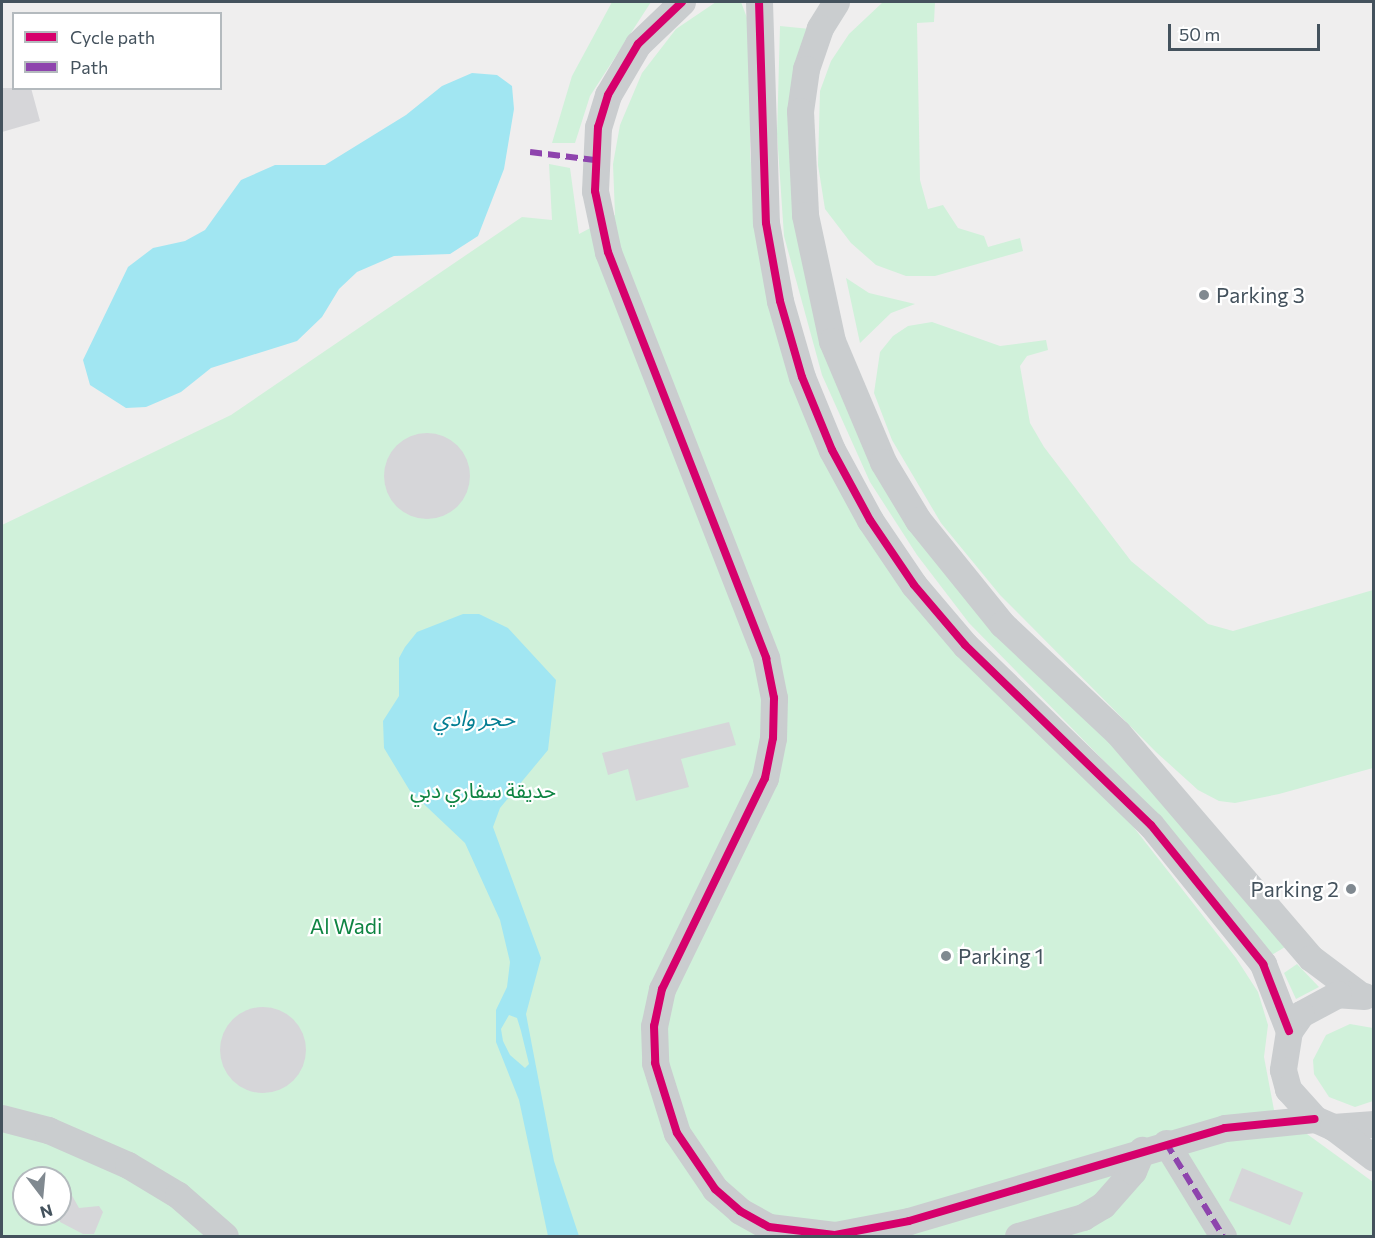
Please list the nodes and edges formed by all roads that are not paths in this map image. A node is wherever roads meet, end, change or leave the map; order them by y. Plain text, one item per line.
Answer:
1 (652, 2) edge
2 (682, 2) edge
3 (759, 2) edge
4 (836, 2) edge
5 (623, 66) junction
6 (1366, 996) edge
7 (1289, 1031) junction
8 (2, 1118) edge
9 (1324, 1123) junction
10 (1374, 1124) edge
11 (1154, 1147) junction
12 (1374, 1158) edge
13 (772, 1232) edge
14 (225, 1236) edge
15 (1018, 1236) edge
16 (1223, 1236) edge

1 - 5 street
2 - 5 street
3 - 7 street
4 - 6 street
5 - 13 street
6 - 7 street
7 - 9 street
8 - 14 street
9 - 10 street
9 - 11 street
9 - 12 street
11 - 13 street
11 - 15 street
11 - 16 street

